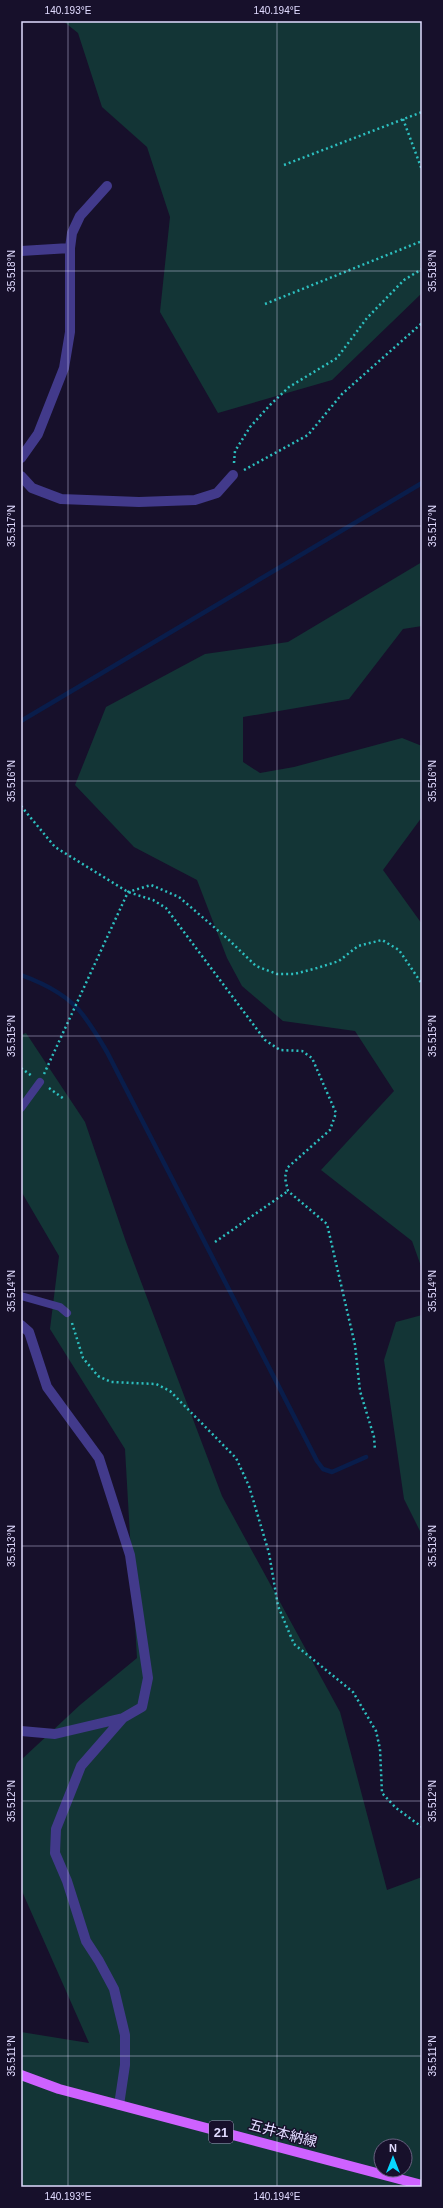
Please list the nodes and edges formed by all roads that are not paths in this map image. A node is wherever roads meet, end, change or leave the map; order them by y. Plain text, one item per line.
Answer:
1 (107, 186) dead end
2 (70, 248) junction
3 (21, 251) edge
4 (21, 458) edge
5 (233, 475) road end
6 (21, 476) edge
7 (40, 1082) road end
8 (21, 1108) edge
9 (21, 1296) edge
10 (67, 1313) road end
11 (21, 1325) edge
12 (123, 1718) junction
13 (21, 1731) edge
14 (21, 2076) edge
15 (119, 2105) junction
16 (422, 2185) edge

1 - 2 street
2 - 3 street
2 - 4 street
5 - 6 street
7 - 8 lane
9 - 10 lane
11 - 12 street
12 - 13 street
12 - 15 street
14 - 15 main road, 五井本納線 / 21
15 - 16 main road, 五井本納線 / 21

